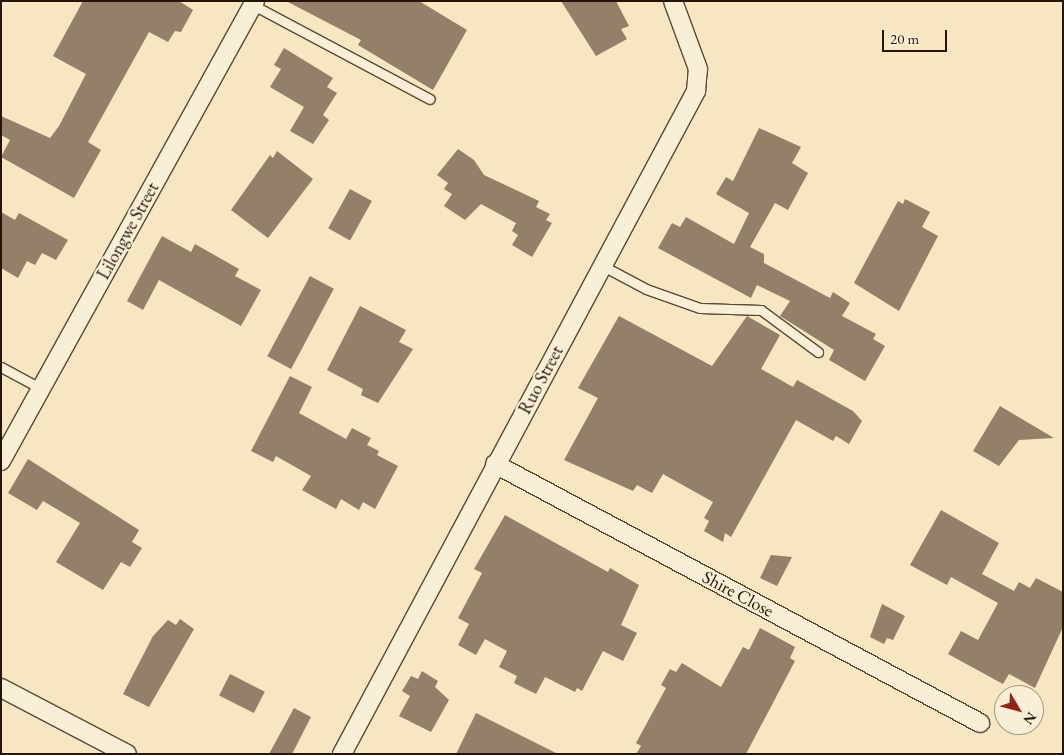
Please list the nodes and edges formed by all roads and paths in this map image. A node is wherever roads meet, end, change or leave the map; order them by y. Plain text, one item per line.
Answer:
1 (673, 1) edge
2 (254, 3) edge
3 (430, 99) dead end
4 (603, 266) junction
5 (818, 352) dead end
6 (1, 367) edge
7 (40, 388) junction
8 (1, 460) edge
9 (495, 464) junction
10 (1, 688) edge
11 (980, 723) dead end
12 (127, 754) edge
13 (342, 754) edge

1 - 4 street, Ruo Street
2 - 3 lane
2 - 7 street, Lilongwe Street
4 - 5 lane
4 - 9 street, Ruo Street
6 - 7 lane
7 - 8 street, Lilongwe Street
9 - 11 street, Shire Close
9 - 13 street, Ruo Street
10 - 12 street

